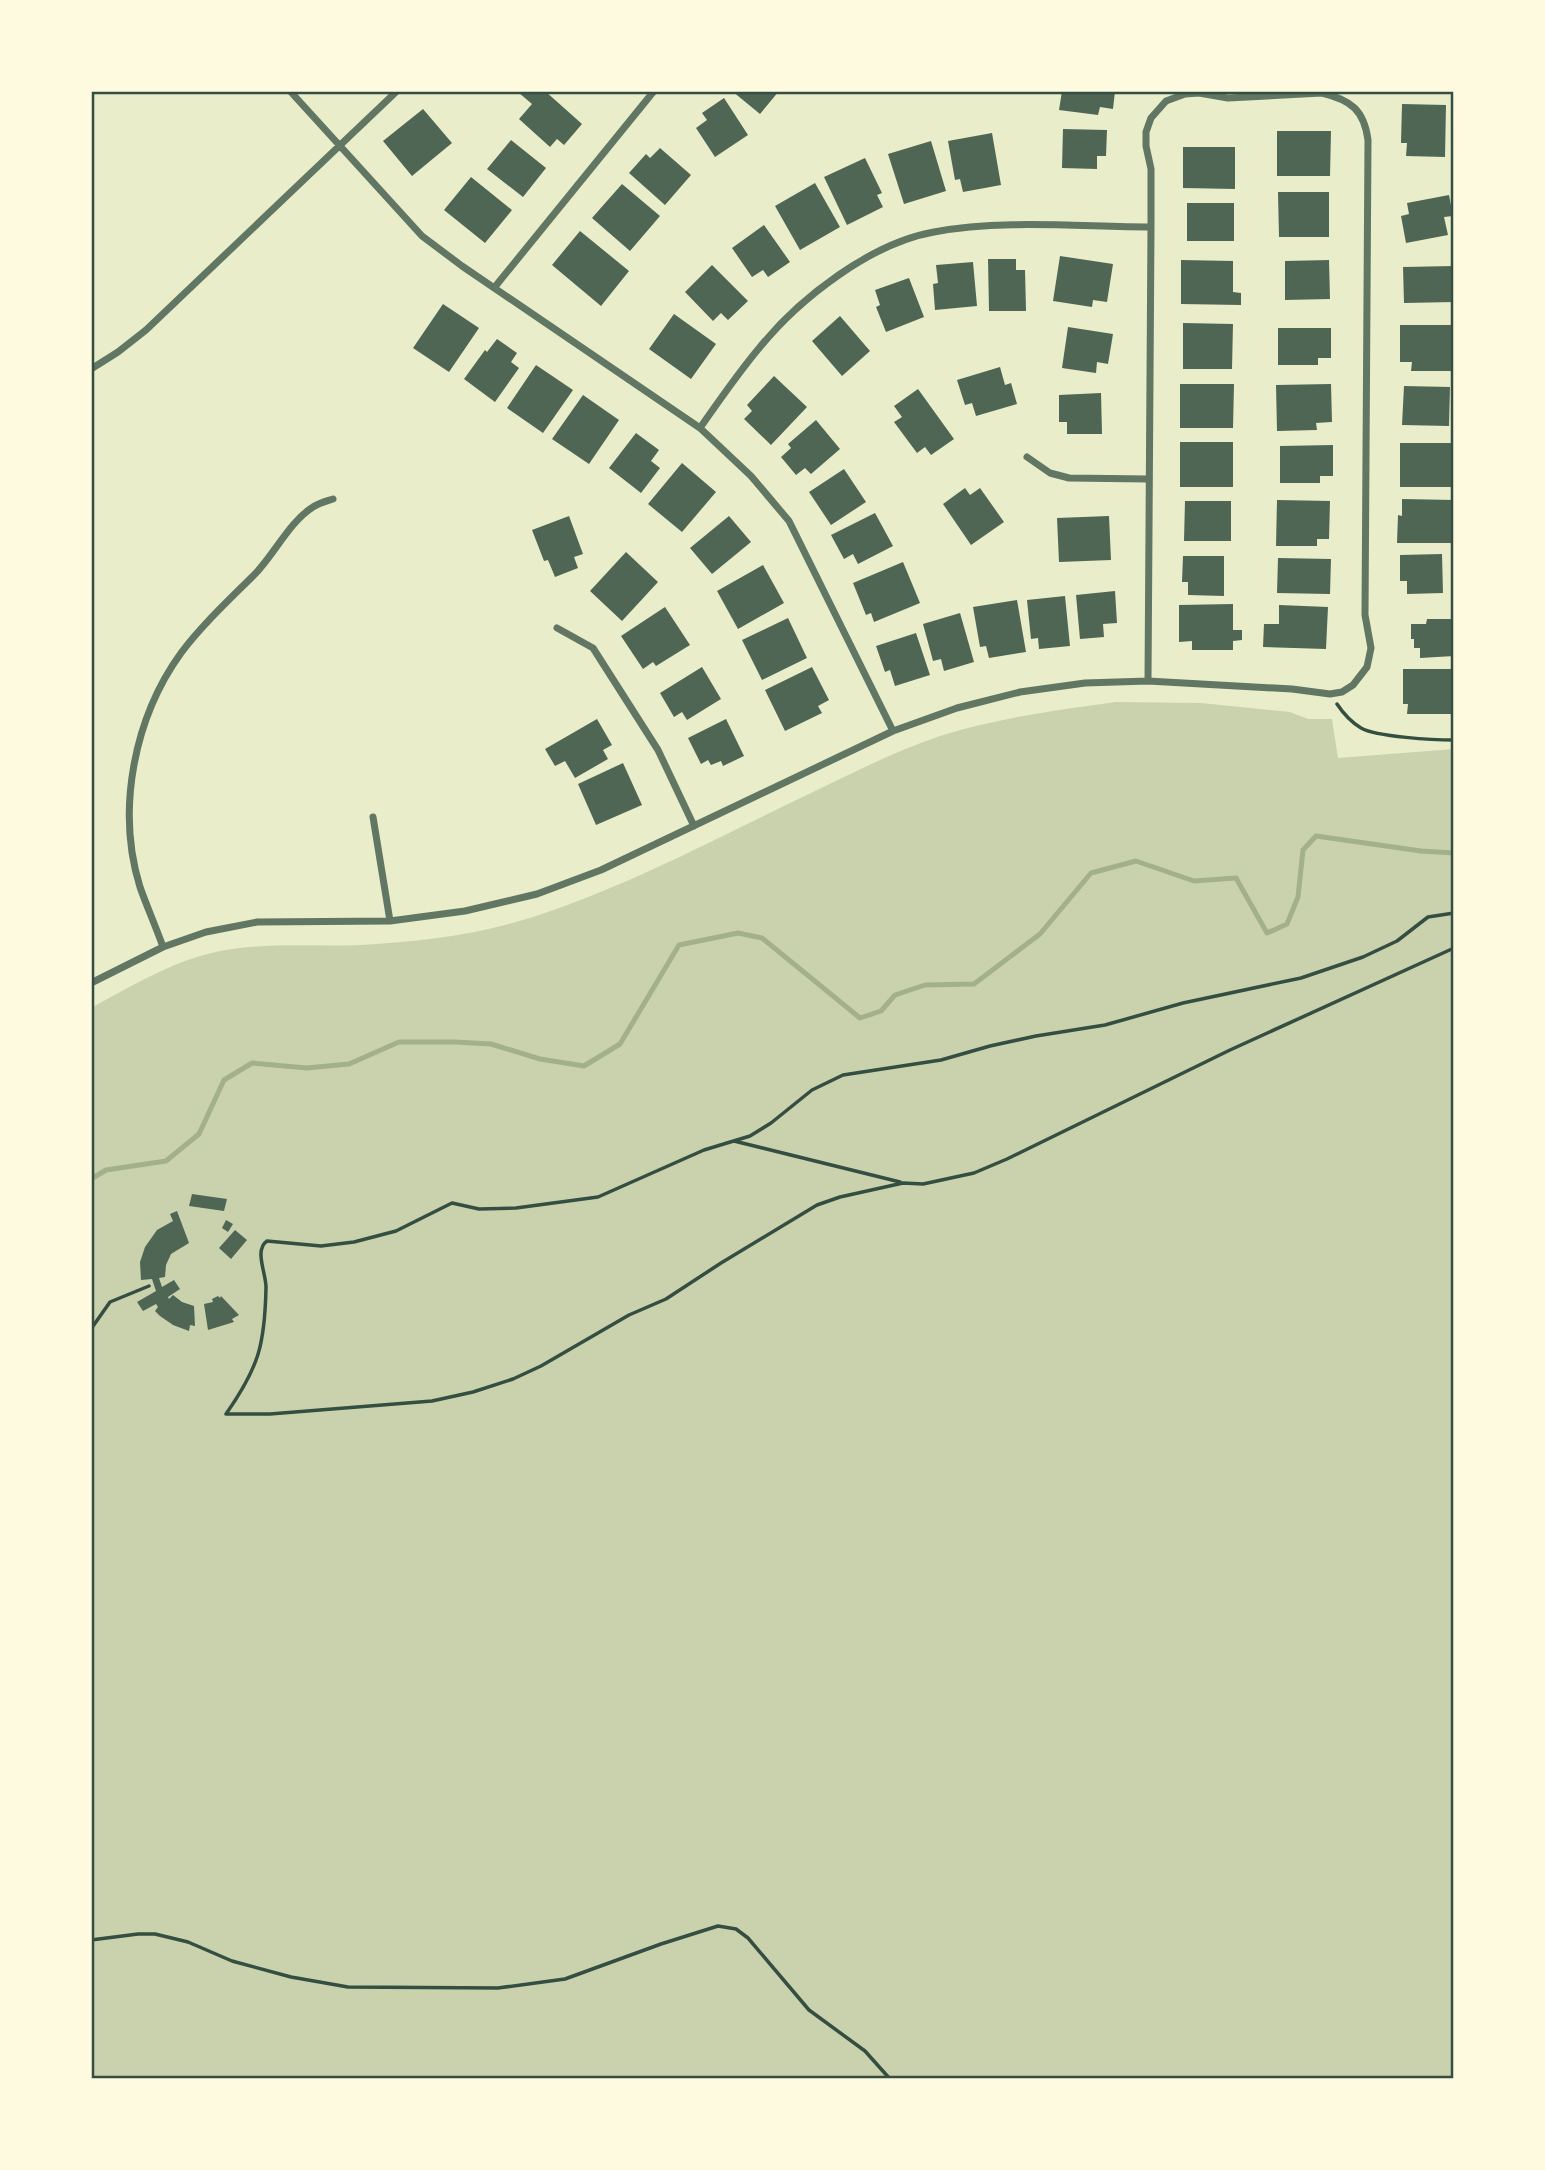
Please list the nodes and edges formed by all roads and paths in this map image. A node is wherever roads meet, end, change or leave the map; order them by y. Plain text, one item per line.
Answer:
1 (289, 91) edge
2 (397, 91) edge
3 (653, 91) edge
4 (338, 145) junction
5 (1151, 227) junction
6 (494, 288) junction
7 (91, 369) edge
8 (700, 428) junction
9 (1027, 457) dead end
10 (1148, 479) junction
11 (333, 499) dead end
12 (557, 628) dead end
13 (1148, 681) junction
14 (1329, 694) junction
15 (893, 732) junction
16 (1454, 740) edge
17 (373, 817) dead end
18 (694, 826) junction
19 (1454, 913) edge
20 (390, 921) junction
21 (163, 947) junction
22 (1454, 948) edge
23 (91, 983) edge
24 (732, 1140) junction
25 (903, 1183) junction
26 (149, 1286) dead end
27 (91, 1329) edge
28 (91, 1940) edge
29 (890, 2079) edge

1 - 4 street
2 - 4 street
3 - 6 street
4 - 6 street
4 - 7 street
5 - 8 street
5 - 10 street
5 - 14 street
6 - 8 street
8 - 15 street
9 - 10 street
10 - 13 street
11 - 21 street
12 - 18 street
13 - 14 street
13 - 15 street
14 - 16 path
15 - 18 street
17 - 20 street
18 - 20 street
19 - 24 path
20 - 21 street
21 - 23 street
22 - 25 path
24 - 25 path
24 - 25 path
26 - 27 path
28 - 29 path

